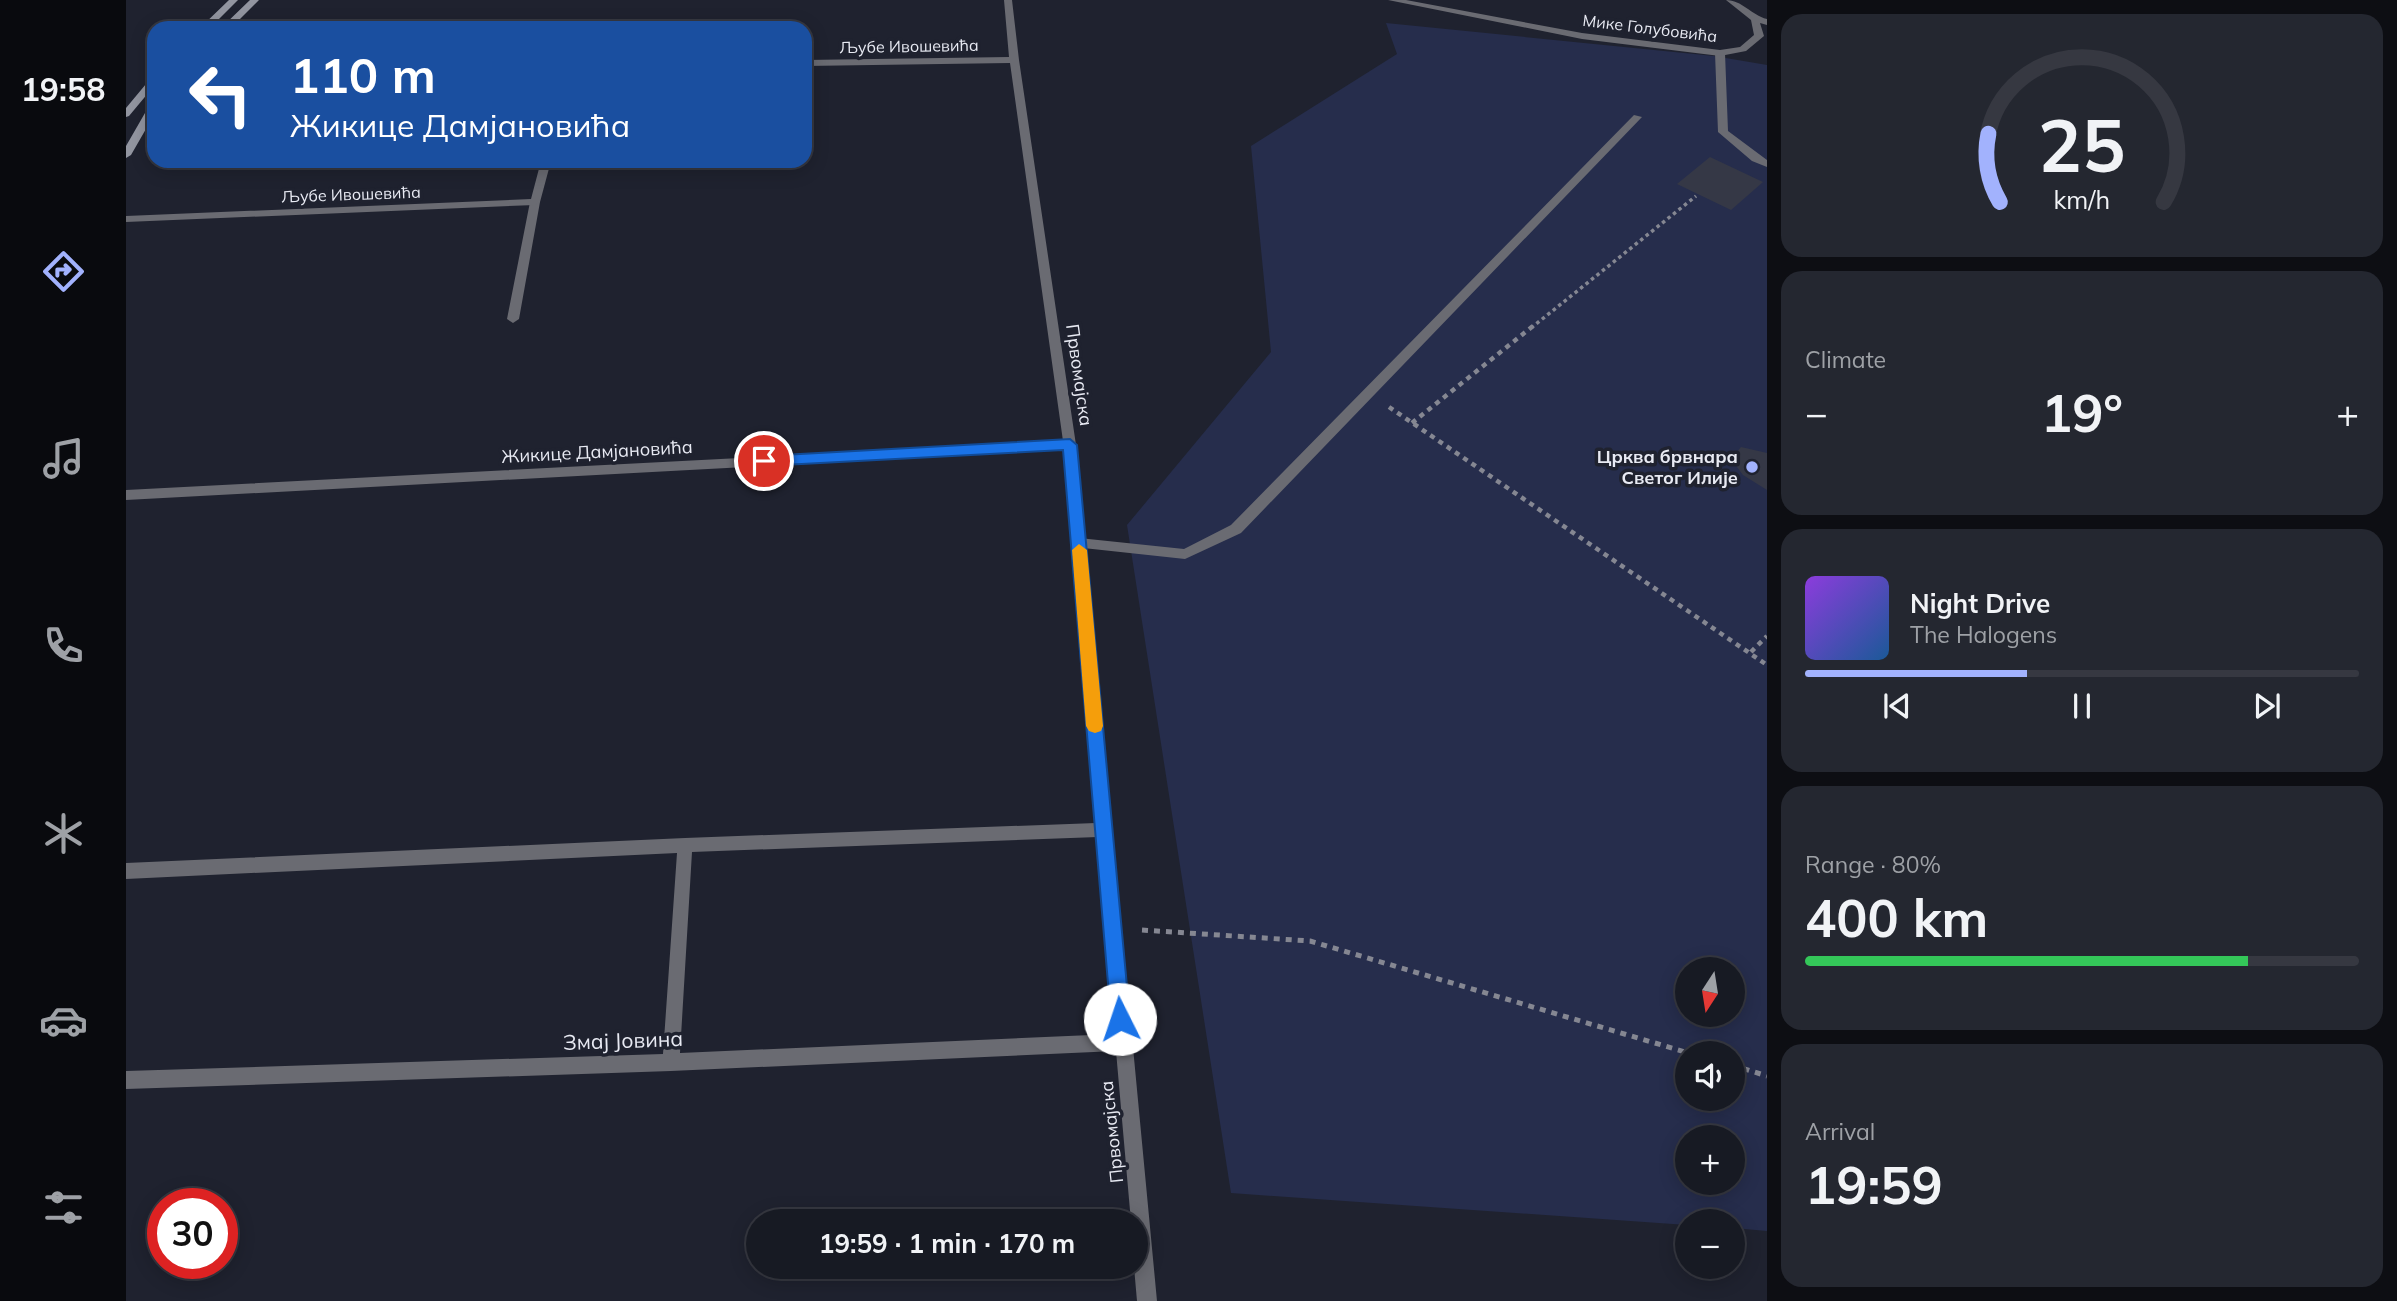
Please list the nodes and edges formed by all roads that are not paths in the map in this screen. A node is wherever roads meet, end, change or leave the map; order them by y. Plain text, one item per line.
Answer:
1 (234, 0) edge
2 (255, 0) edge
3 (1008, 0) edge
4 (1392, 0) edge
5 (1730, 0) edge
6 (1755, 19) junction
7 (212, 21) edge
8 (233, 21) edge
9 (1767, 22) edge
10 (1720, 53) junction
11 (1014, 60) junction
12 (812, 64) edge
13 (147, 88) edge
14 (126, 114) edge
15 (1637, 117) dead end
16 (147, 118) edge
17 (126, 155) edge
18 (1767, 164) edge
19 (544, 168) edge
20 (535, 202) junction
21 (126, 219) edge
22 (513, 319) dead end
23 (1070, 445) junction
24 (126, 495) edge
25 (1079, 544) junction
26 (1104, 830) junction
27 (685, 845) junction
28 (126, 871) edge
29 (1122, 1042) junction
30 (671, 1062) junction
31 (126, 1080) edge
32 (1147, 1301) edge

1 - 7 main road
2 - 8 main road
3 - 11 street, Првомајска
4 - 10 street, Мике Голубовића
5 - 6 street
6 - 9 street
6 - 10 street, Мике Голубовића
10 - 18 street
11 - 12 street, Љубе Ивошевића
11 - 23 street, Првомајска
13 - 14 main road
15 - 25 street
16 - 17 main road
19 - 20 street
20 - 21 street, Љубе Ивошевића
20 - 22 street
23 - 24 street, Жикице Дамјановића
23 - 25 street, Првомајска
25 - 26 street, Првомајска
26 - 27 street
26 - 29 street, Првомајска
27 - 28 street
27 - 30 street
29 - 30 street, Змај Јовина
29 - 32 street, Првомајска
30 - 31 street, Змај Јовина

